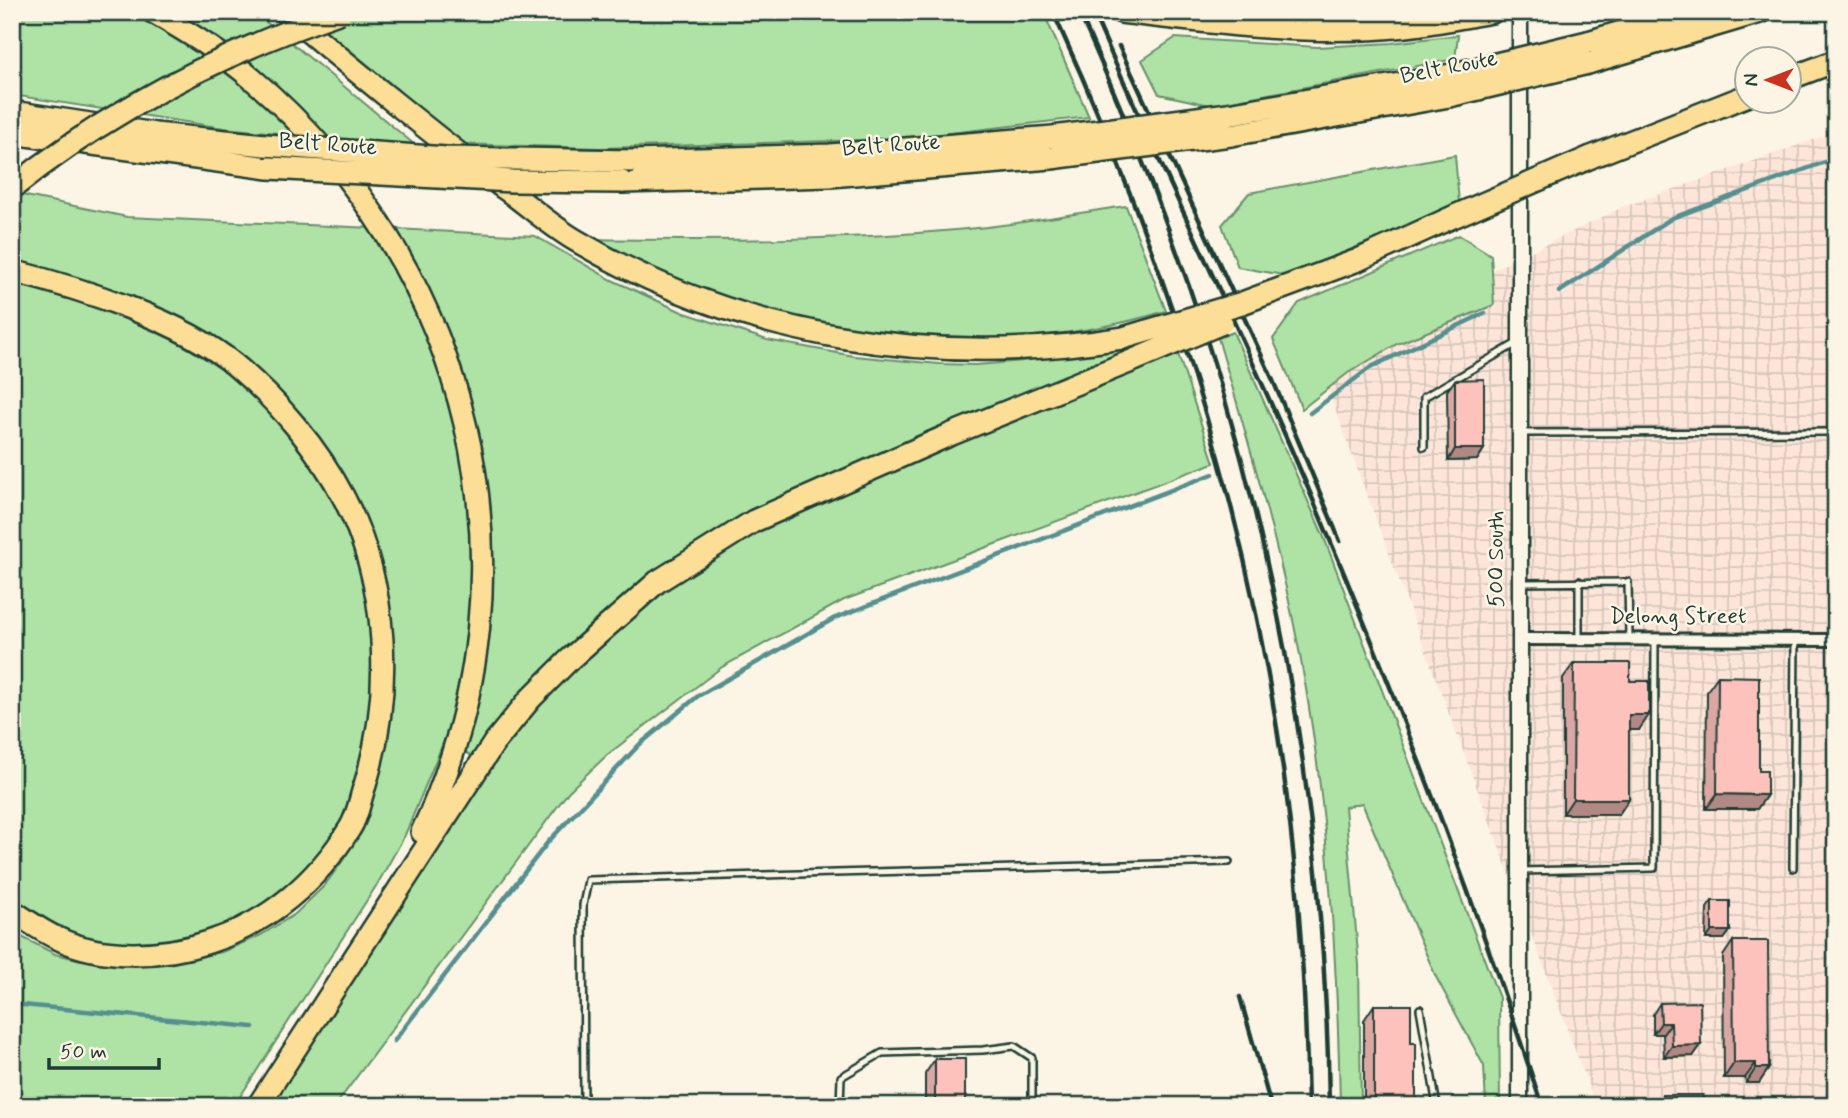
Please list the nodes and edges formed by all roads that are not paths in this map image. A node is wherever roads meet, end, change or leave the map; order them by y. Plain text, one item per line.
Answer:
1 (153, 12) edge
2 (285, 12) edge
3 (341, 12) edge
4 (1121, 12) edge
5 (1492, 12) edge
6 (1520, 12) edge
7 (1688, 12) edge
8 (1760, 12) edge
9 (1588, 53) junction
10 (1836, 61) edge
11 (1802, 74) edge
12 (1732, 102) edge
13 (12, 112) edge
14 (12, 133) edge
15 (1052, 148) junction
16 (12, 188) edge
17 (1357, 260) junction
18 (12, 271) edge
19 (1520, 342) junction
20 (1836, 432) edge
21 (1520, 433) junction
22 (1424, 447) dead end
23 (1579, 581) junction
24 (1520, 583) junction
25 (1579, 638) junction
26 (1629, 638) junction
27 (1655, 638) junction
28 (1520, 639) junction
29 (1795, 639) junction
30 (1836, 640) edge
31 (1229, 862) dead end
32 (1793, 868) dead end
33 (1520, 871) junction
34 (387, 906) junction
35 (12, 911) edge
36 (1420, 1009) dead end
37 (258, 1106) edge
38 (584, 1106) edge
39 (840, 1106) edge
40 (1032, 1106) edge
41 (1437, 1106) edge
42 (1520, 1106) edge

1 - 34 highway
2 - 17 highway, bridge
3 - 16 highway, bridge
4 - 5 highway
6 - 19 street, 500 South
7 - 9 highway, Belt Route
8 - 9 highway, Belt Route
9 - 15 highway, Belt Route, bridge
10 - 11 highway
12 - 17 highway, bridge
13 - 15 highway, Belt Route, bridge
14 - 15 highway, Belt Route, bridge
17 - 34 highway, bridge
18 - 35 highway
19 - 21 street, 500 South
19 - 22 lane
20 - 21 lane
21 - 24 street, 500 South
23 - 24 lane
23 - 25 lane
23 - 26 lane
24 - 28 street, 500 South
25 - 26 street, Delong Street
25 - 28 street, Delong Street
26 - 27 street, Delong Street
27 - 29 street, Delong Street
27 - 33 lane
28 - 33 street, 500 South
29 - 30 street, Delong Street
29 - 32 lane
31 - 38 lane
33 - 42 street, 500 South
34 - 37 highway
36 - 41 lane
39 - 40 lane

